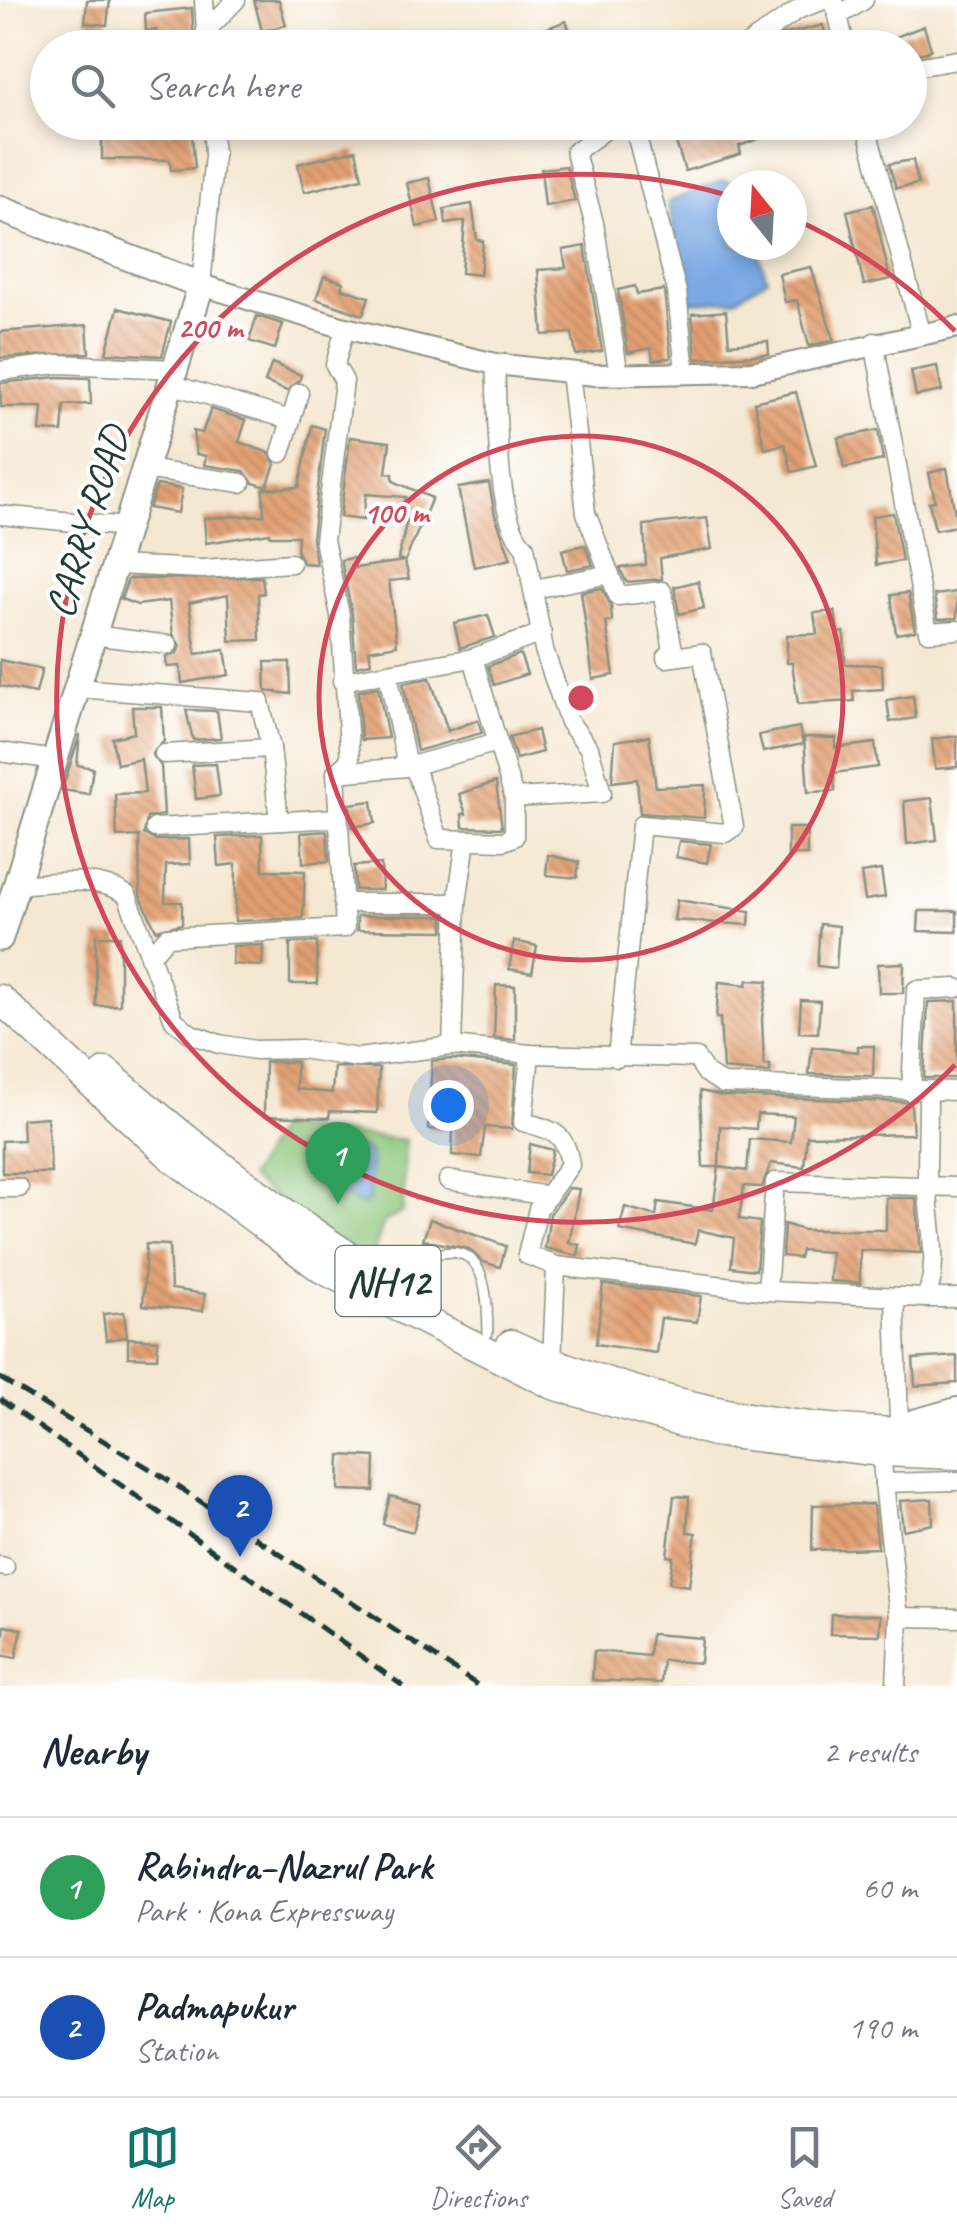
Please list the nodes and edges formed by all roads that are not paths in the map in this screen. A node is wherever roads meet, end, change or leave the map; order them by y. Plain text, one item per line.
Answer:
1 (204, 0) edge
2 (236, 0) edge
3 (824, 0) edge
4 (864, 0) edge
5 (836, 8) edge
6 (206, 30) edge
7 (214, 30) edge
8 (768, 30) edge
9 (957, 60) edge
10 (927, 65) edge
11 (213, 140) edge
12 (591, 140) edge
13 (638, 140) edge
14 (869, 140) edge
15 (0, 209) edge
16 (201, 285) junction
17 (957, 327) edge
18 (344, 328) junction
19 (921, 332) junction
20 (874, 342) junction
21 (495, 364) junction
22 (0, 372) edge
23 (570, 372) junction
24 (685, 372) junction
25 (619, 375) junction
26 (173, 377) junction
27 (298, 393) dead end
28 (291, 420) junction
29 (281, 453) dead end
30 (144, 469) junction
31 (242, 483) dead end
32 (0, 516) edge
33 (126, 527) junction
34 (291, 564) dead end
35 (114, 566) junction
36 (610, 574) junction
37 (534, 590) junction
38 (957, 630) edge
39 (542, 633) junction
40 (93, 635) junction
41 (168, 645) dead end
42 (473, 658) junction
43 (388, 674) junction
44 (342, 681) junction
45 (77, 688) junction
46 (498, 742) junction
47 (272, 748) junction
48 (0, 752) edge
49 (164, 754) dead end
50 (55, 760) junction
51 (411, 766) junction
52 (336, 773) junction
53 (514, 798) junction
54 (338, 818) junction
55 (279, 821) junction
56 (155, 828) dead end
57 (466, 840) junction
58 (16, 885) junction
59 (343, 903) junction
60 (456, 903) junction
61 (0, 938) edge
62 (149, 956) junction
63 (0, 979) edge
64 (957, 988) edge
65 (0, 998) edge
66 (452, 1046) junction
67 (530, 1054) junction
68 (617, 1058) junction
69 (957, 1091) edge
70 (919, 1092) junction
71 (448, 1180) dead end
72 (927, 1186) junction
73 (957, 1187) edge
74 (548, 1196) junction
75 (556, 1266) junction
76 (388, 1281) junction
77 (767, 1291) junction
78 (926, 1298) junction
79 (957, 1298) edge
80 (895, 1299) junction
81 (488, 1333) junction
82 (552, 1362) junction
83 (957, 1408) edge
84 (957, 1431) edge
85 (885, 1435) junction
86 (957, 1455) edge
87 (957, 1480) edge
88 (884, 1484) junction
89 (899, 1617) junction
90 (957, 1618) edge
91 (896, 1686) edge

1 - 6 street
2 - 7 street
3 - 8 street
4 - 5 street
9 - 10 street
11 - 16 street, CARRY ROAD
12 - 25 street
13 - 24 street
14 - 19 street
15 - 16 main road
16 - 18 street
16 - 26 main road, CARRY ROAD
17 - 19 street
18 - 21 street
18 - 44 street
19 - 20 street
20 - 24 street
20 - 38 street
21 - 23 street
21 - 37 street
22 - 26 street
23 - 25 street
23 - 36 street
24 - 25 street
26 - 28 street
26 - 30 main road, CARRY ROAD
27 - 28 street
28 - 29 street
30 - 31 street
30 - 33 main road, CARRY ROAD
32 - 33 street
33 - 35 main road, CARRY ROAD
34 - 35 street
35 - 40 main road, CARRY ROAD
36 - 37 street
36 - 68 street
37 - 39 street
39 - 42 street
39 - 53 street
40 - 41 street
40 - 45 main road, CARRY ROAD
42 - 43 street
42 - 46 street
43 - 44 street
43 - 51 street
44 - 52 street
45 - 47 street
45 - 50 main road, CARRY ROAD
46 - 51 street
46 - 53 street
47 - 49 street
47 - 55 street
48 - 50 street
50 - 58 main road, CARRY ROAD
51 - 52 street
51 - 57 street
52 - 54 street
53 - 57 street
54 - 55 street
54 - 59 street
55 - 56 street
57 - 60 street
58 - 61 main road, CARRY ROAD
58 - 62 street
59 - 60 street
59 - 62 street
60 - 66 street
62 - 66 street
63 - 76 highway, NH12
64 - 70 street
65 - 85 highway, NH12
66 - 67 street
67 - 68 street
67 - 74 street
68 - 70 street
69 - 70 street
70 - 72 street
71 - 74 street
72 - 73 street
72 - 77 street
72 - 78 street
74 - 75 street
75 - 77 street
75 - 82 street
76 - 81 highway, NH12
76 - 81 lane
77 - 80 street
78 - 79 street
78 - 80 street
80 - 85 street
81 - 82 highway, NH12
82 - 85 highway, NH12
83 - 85 street
84 - 85 highway, NH12
85 - 86 highway, NH12
85 - 88 street
87 - 88 street
88 - 89 street
89 - 90 street
89 - 91 street

